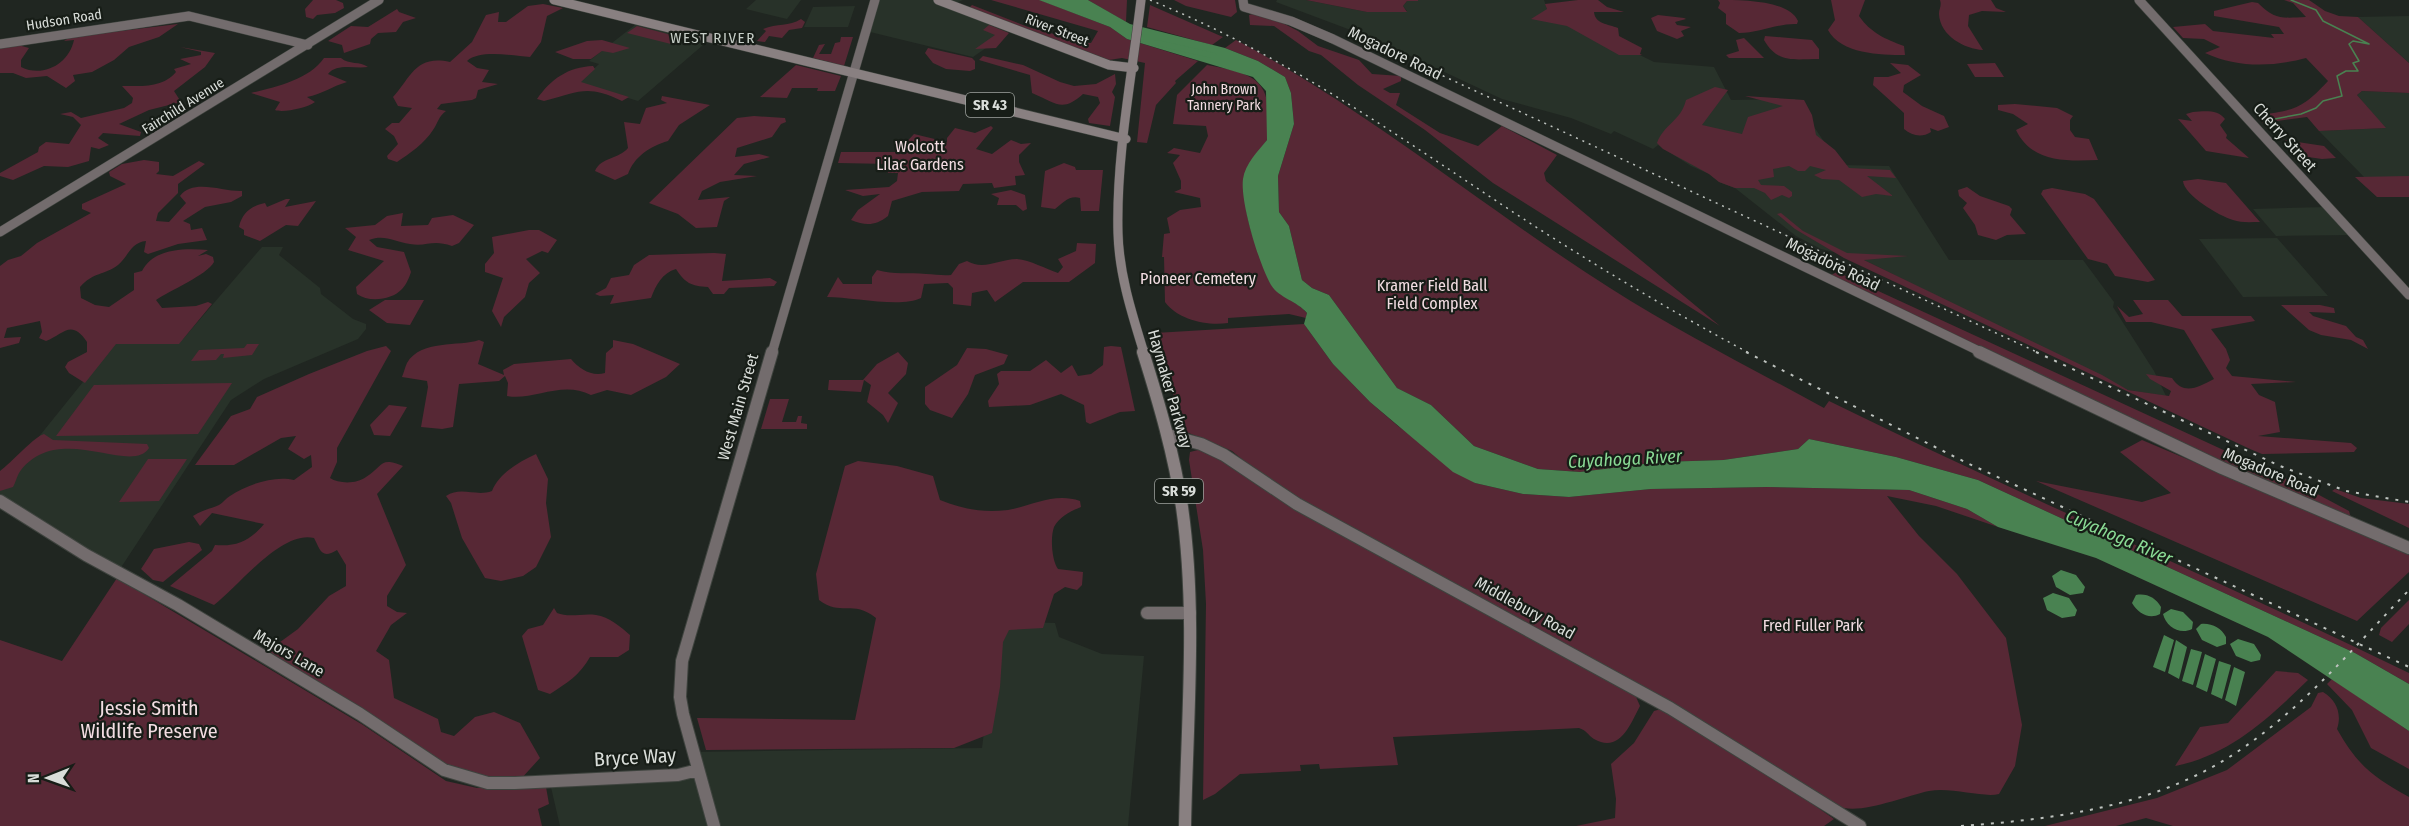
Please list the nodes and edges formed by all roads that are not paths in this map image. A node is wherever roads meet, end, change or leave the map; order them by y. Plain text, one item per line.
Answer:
1 (379, 0) edge
2 (554, 0) edge
3 (875, 0) edge
4 (938, 0) edge
5 (1141, 0) edge
6 (2139, 0) edge
7 (1244, 3) edge
8 (0, 44) edge
9 (308, 45) junction
10 (1134, 68) junction
11 (854, 73) junction
12 (1126, 139) junction
13 (0, 232) edge
14 (2409, 294) edge
15 (1168, 435) junction
16 (0, 501) edge
17 (2409, 548) edge
18 (1147, 613) dead end
19 (1190, 613) junction
20 (698, 770) junction
21 (574, 779) joint
22 (714, 826) edge
23 (1185, 826) edge
24 (1860, 826) edge

1 - 9 street, Fairchild Avenue
2 - 11 main road, SR 43
3 - 11 street, West Main Street
4 - 10 main road, River Street
5 - 10 main road, Haymaker Parkway
6 - 14 street, Cherry Street
7 - 17 street, Mogadore Road
8 - 9 street, Hudson Road
9 - 13 street, Fairchild Avenue
10 - 12 main road, Haymaker Parkway / SR 59
11 - 12 main road, SR 43
11 - 20 street, West Main Street
12 - 15 main road, Haymaker Parkway / SR 59
15 - 19 main road, Haymaker Parkway / SR 59
15 - 24 street, Middlebury Road
16 - 21 street, Majors Lane
18 - 19 street
19 - 23 main road, Haymaker Parkway / SR 59
20 - 21 street, Bryce Way
20 - 22 street, West Main Street

